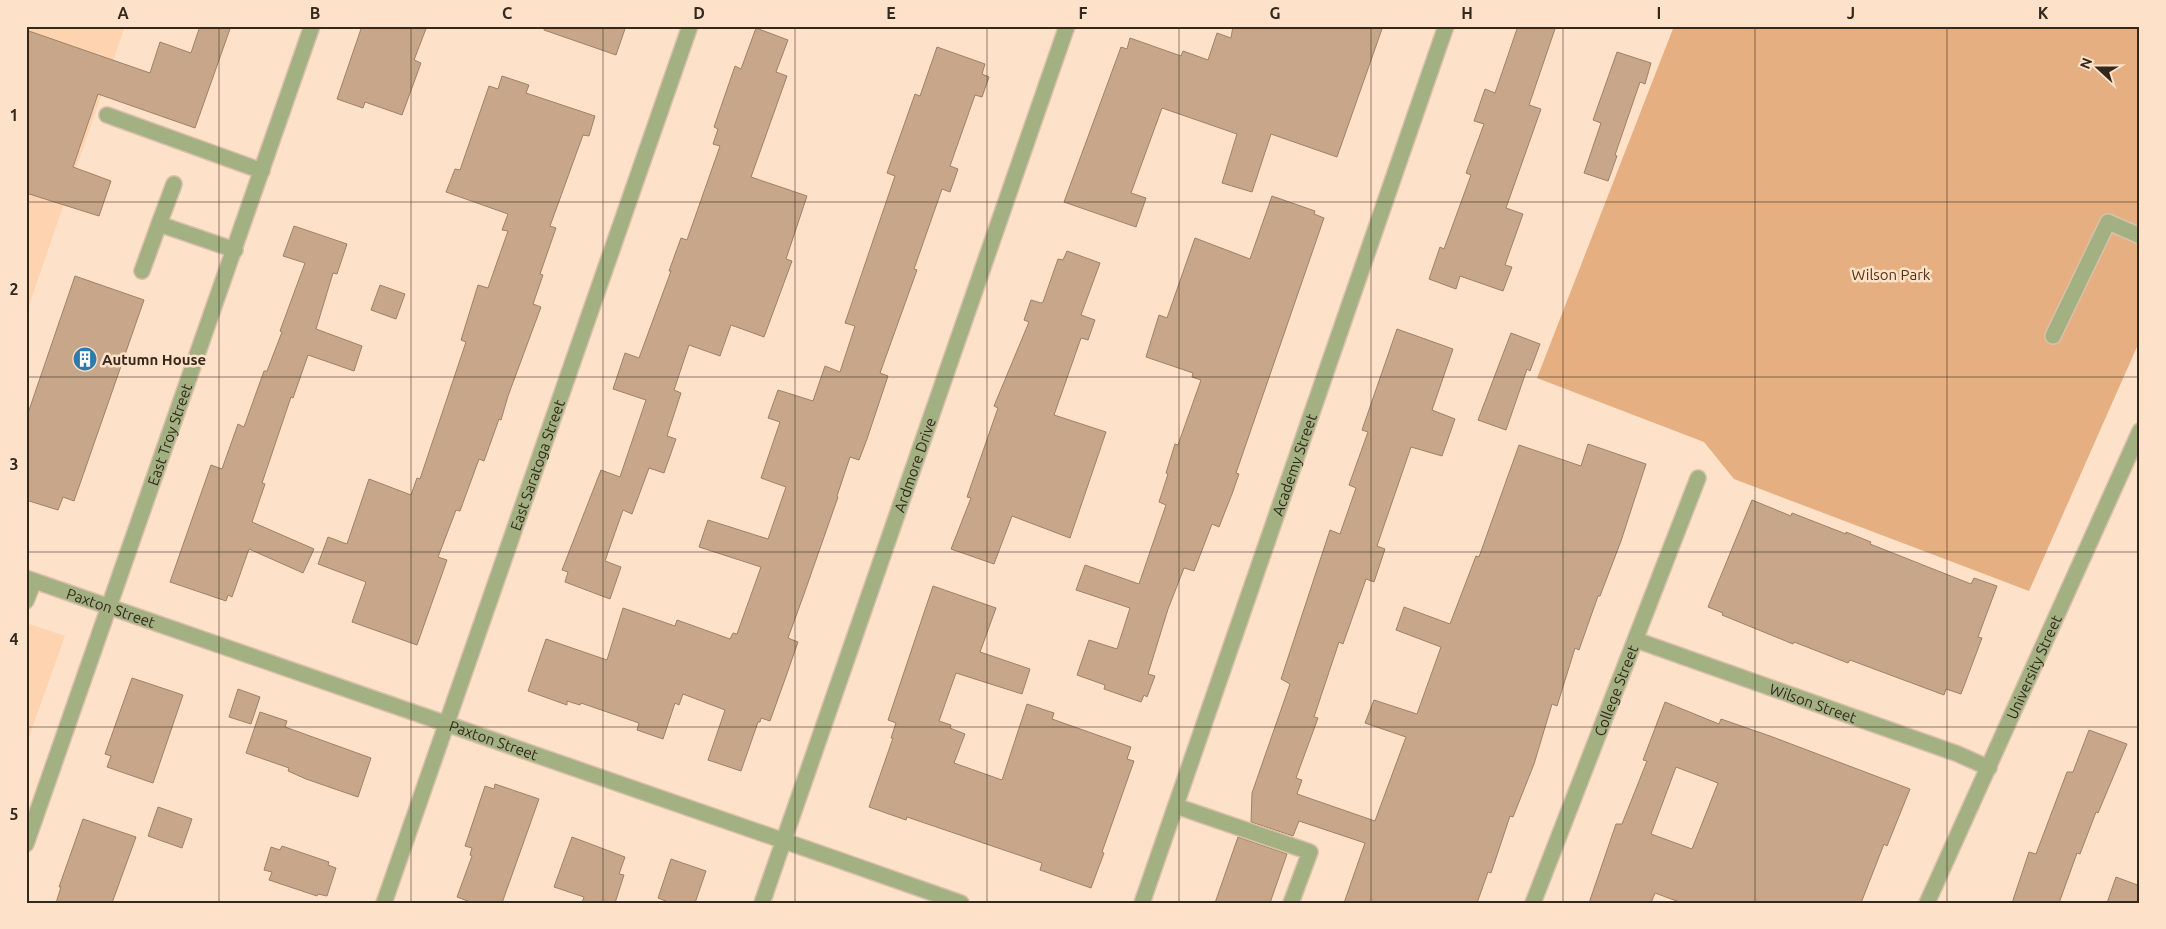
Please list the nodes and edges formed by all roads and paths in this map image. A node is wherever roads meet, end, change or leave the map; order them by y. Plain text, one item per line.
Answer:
1 (312, 26) edge
2 (690, 26) edge
3 (1067, 26) edge
4 (1446, 26) edge
5 (107, 115) dead end
6 (262, 171) junction
7 (174, 184) dead end
8 (159, 224) junction
9 (2140, 236) edge
10 (235, 250) junction
11 (142, 271) dead end
12 (2053, 336) dead end
13 (2140, 431) edge
14 (1698, 478) dead end
15 (30, 580) edge
16 (26, 601) edge
17 (110, 608) junction
18 (1636, 640) junction
19 (446, 723) junction
20 (1988, 768) junction
21 (1176, 806) junction
22 (784, 841) junction
23 (26, 844) edge
24 (384, 903) edge
25 (762, 903) edge
26 (961, 903) edge
27 (1142, 903) edge
28 (1291, 903) edge
29 (1533, 903) edge
30 (1927, 903) edge

1 - 6 street, East Troy Street
2 - 19 street, East Saratoga Street
3 - 22 street, Ardmore Drive
4 - 21 street, Academy Street
5 - 6 street
6 - 10 street, East Troy Street
7 - 8 street
8 - 10 street
8 - 11 street
9 - 12 street
10 - 17 street, East Troy Street
13 - 20 street, University Street
14 - 18 street, College Street
15 - 16 street
15 - 17 street, Paxton Street
17 - 19 street, Paxton Street
17 - 23 street, East Troy Street
18 - 20 street, Wilson Street
18 - 29 street, College Street
19 - 22 street, Paxton Street
19 - 24 street, East Saratoga Street
20 - 30 street, University Street
21 - 27 street, Academy Street
21 - 28 street
22 - 25 street, Ardmore Drive
22 - 26 street, Paxton Street

